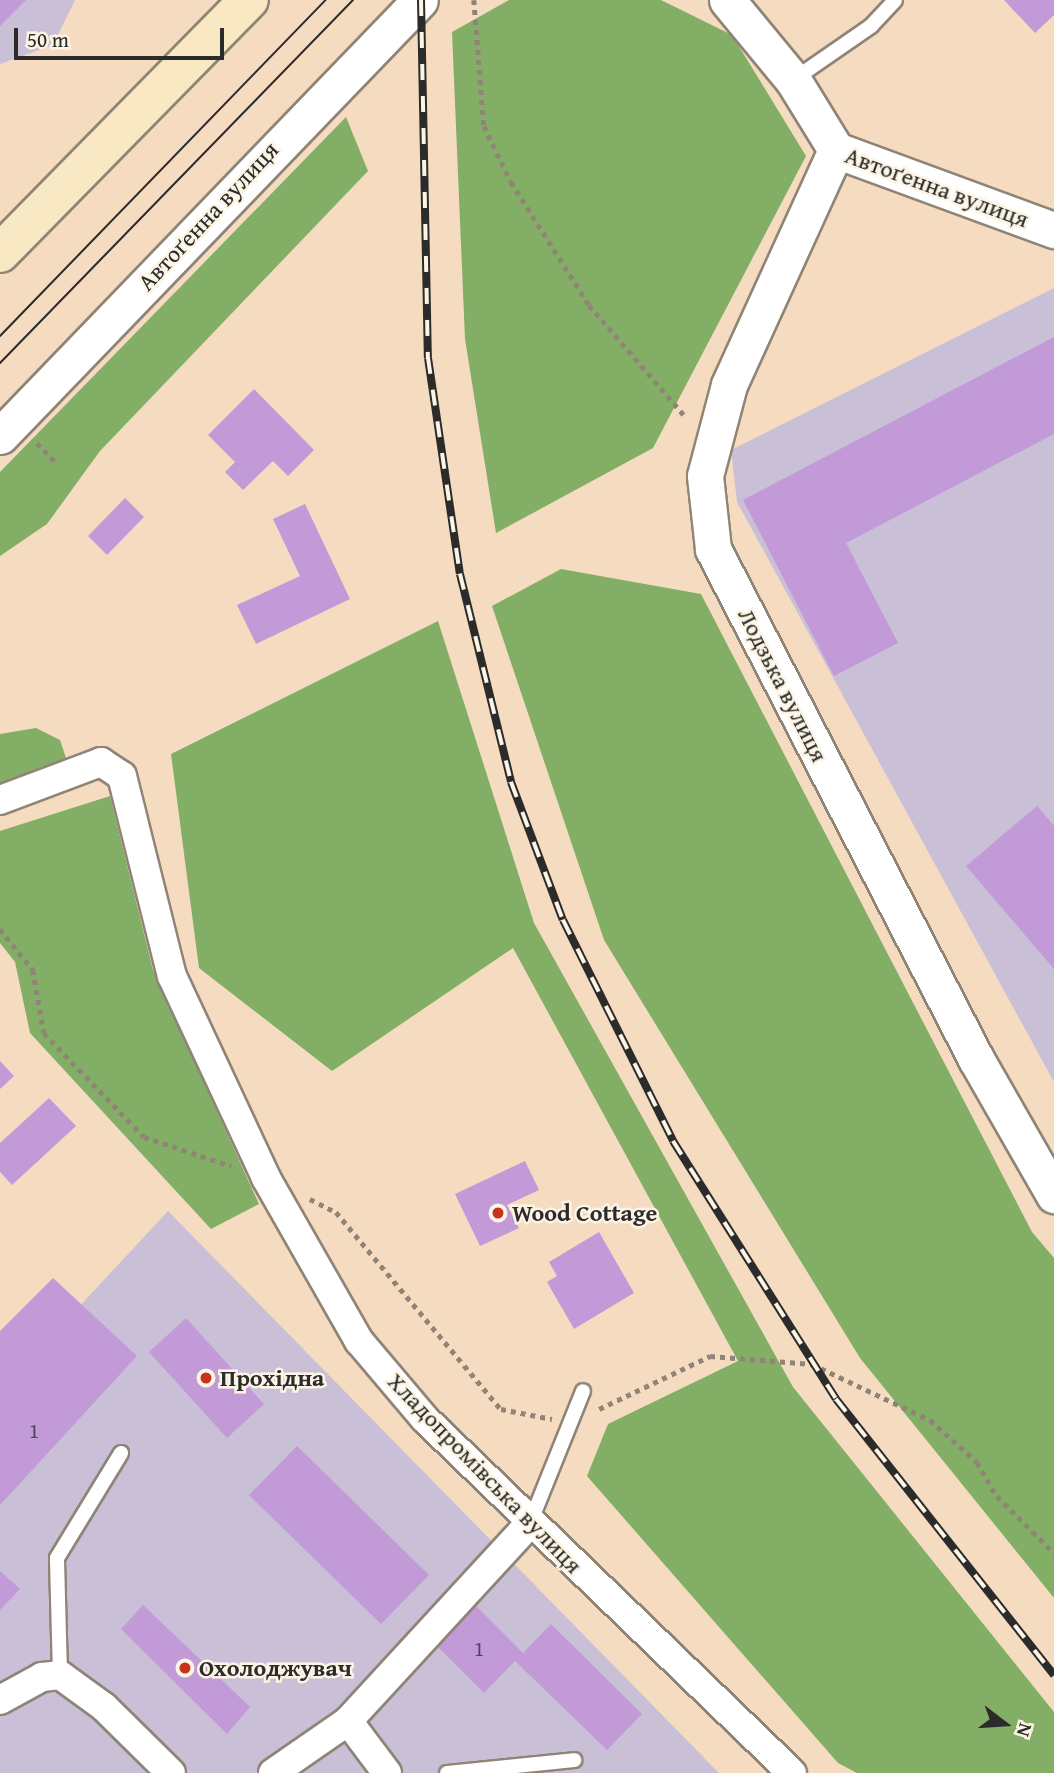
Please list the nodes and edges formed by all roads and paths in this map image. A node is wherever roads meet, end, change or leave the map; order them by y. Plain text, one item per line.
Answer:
1 (249, 0) edge
2 (420, 0) edge
3 (474, 0) edge
4 (727, 0) edge
5 (895, 0) edge
6 (793, 80) junction
7 (835, 150) junction
8 (1054, 230) edge
9 (0, 253) edge
10 (684, 415) dead end
11 (0, 436) edge
12 (0, 800) edge
13 (1054, 1195) edge
14 (583, 1391) dead end
15 (572, 1422) junction
16 (121, 1453) dead end
17 (530, 1523) junction
18 (1054, 1553) edge
19 (60, 1675) junction
20 (0, 1700) edge
21 (348, 1721) junction
22 (574, 1760) dead end
23 (171, 1773) edge
24 (274, 1773) edge
25 (387, 1773) edge
26 (447, 1773) edge
27 (792, 1773) edge

1 - 9 main road
2 - 11 street, Автоґенна вулиця
3 - 10 path
4 - 6 street, Автоґенна вулиця
5 - 6 lane
6 - 7 street, Автоґенна вулиця
7 - 8 street, Автоґенна вулиця
7 - 13 street, Лодзька вулиця
12 - 17 street, Хладопромівська вулиця
14 - 15 lane
15 - 17 lane
15 - 18 path
16 - 19 lane
17 - 21 street
17 - 27 street, Хладопромівська вулиця
19 - 20 street
19 - 23 street
21 - 24 street
21 - 25 street
22 - 26 lane

